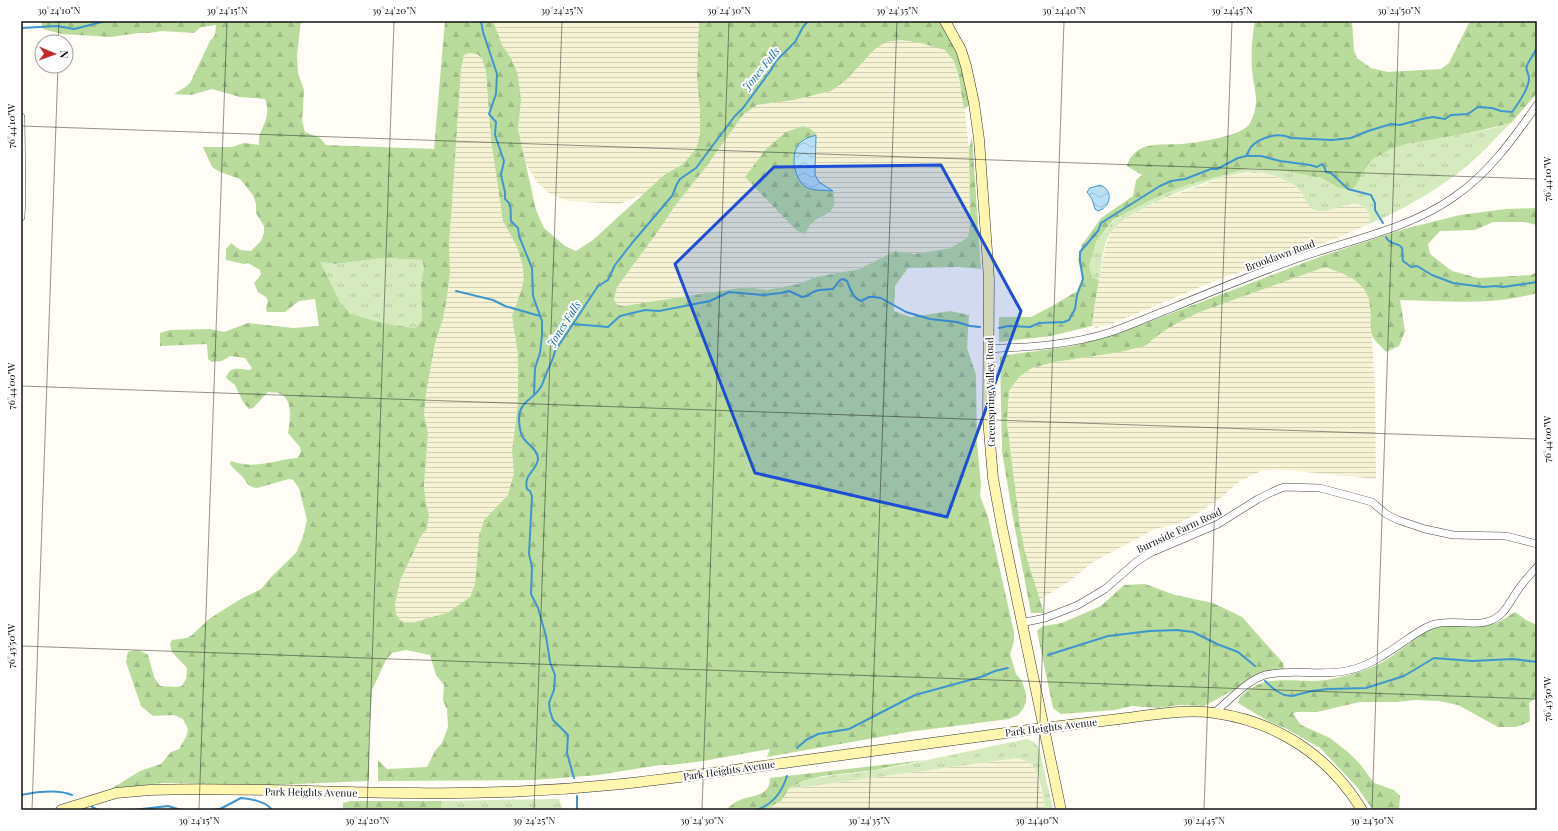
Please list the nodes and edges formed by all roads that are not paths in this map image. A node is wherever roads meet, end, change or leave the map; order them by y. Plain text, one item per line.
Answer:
1 (945, 21) edge
2 (1537, 105) edge
3 (21, 117) edge
4 (21, 217) edge
5 (988, 349) junction
6 (1537, 544) edge
7 (1537, 567) edge
8 (1021, 623) junction
9 (1214, 713) junction
10 (1043, 728) junction
11 (61, 810) edge
12 (1061, 810) edge
13 (1362, 810) edge

1 - 5 main road, Greenspring Valley Road
2 - 5 street, Brooklawn Road
3 - 4 street
5 - 8 main road, Greenspring Valley Road
6 - 8 street, Burnside Farm Road
7 - 9 street
8 - 10 main road, Greenspring Valley Road
9 - 10 main road, Park Heights Avenue
9 - 13 main road, Park Heights Avenue
10 - 11 main road, Park Heights Avenue
10 - 12 main road, Greenspring Valley Road

